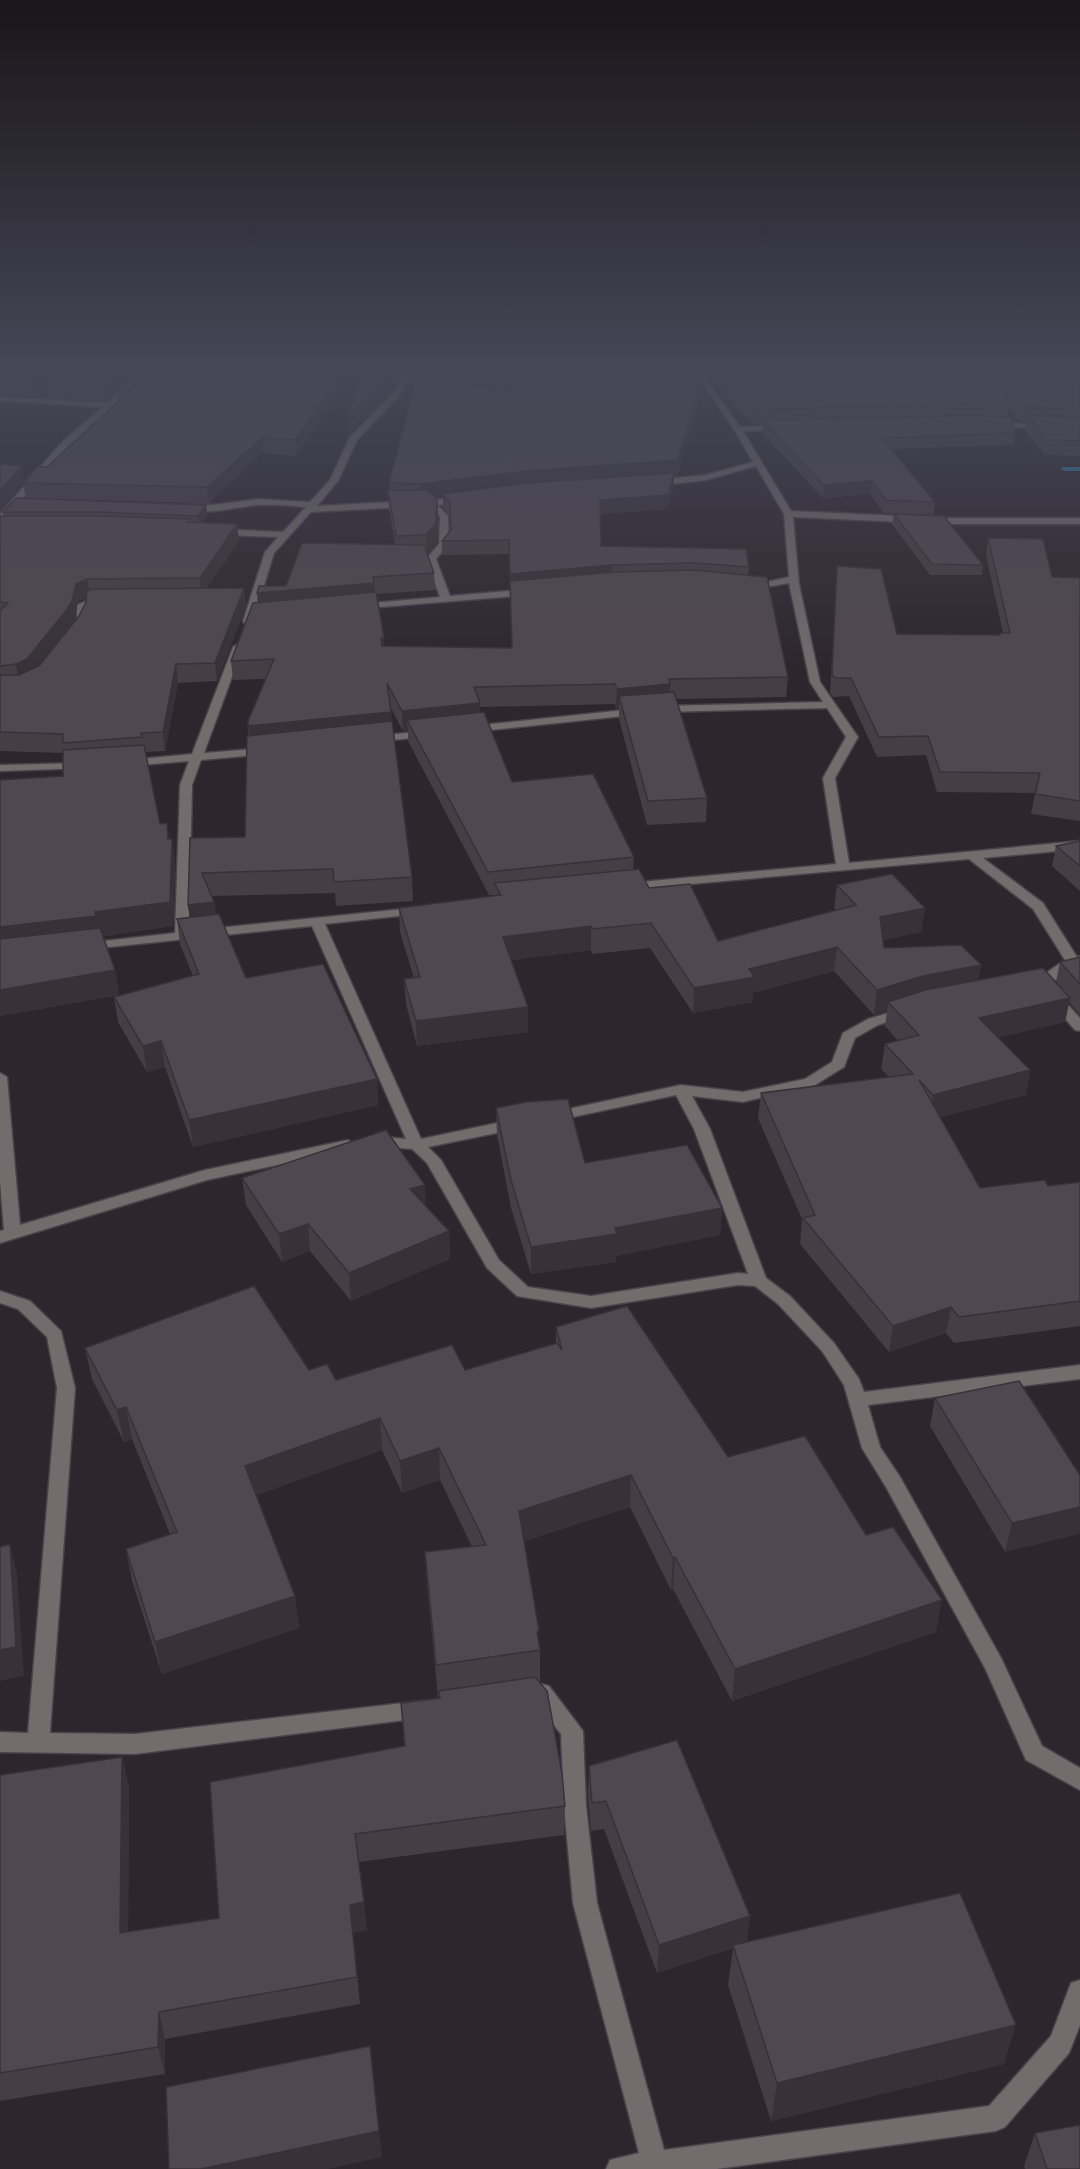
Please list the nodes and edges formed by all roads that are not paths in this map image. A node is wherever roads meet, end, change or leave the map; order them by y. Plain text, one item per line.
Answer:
1 (43, 468) edge
2 (339, 468) edge
3 (745, 468) edge
4 (760, 468) edge
5 (24, 476) edge
6 (36, 476) junction
7 (645, 484) edge
8 (472, 499) edge
9 (14, 503) junction
10 (26, 504) edge
11 (428, 504) junction
12 (181, 507) edge
13 (311, 507) junction
14 (788, 514) junction
15 (0, 520) edge
16 (1080, 521) edge
17 (0, 527) edge
18 (11, 527) edge
19 (206, 531) edge
20 (285, 535) junction
21 (794, 579) junction
22 (738, 586) edge
23 (541, 591) edge
24 (446, 599) junction
25 (243, 600) edge
26 (255, 600) junction
27 (116, 601) edge
28 (354, 608) edge
29 (261, 616) edge
30 (249, 617) junction
31 (245, 628) edge
32 (241, 639) edge
33 (69, 640) edge
34 (829, 705) junction
35 (462, 730) edge
36 (439, 732) edge
37 (358, 741) edge
38 (277, 750) edge
39 (195, 758) junction
40 (0, 768) edge
41 (1080, 845) edge
42 (972, 855) junction
43 (843, 868) junction
44 (617, 888) edge
45 (431, 908) edge
46 (317, 921) junction
47 (182, 936) junction
48 (78, 948) edge
49 (1076, 960) edge
50 (1042, 984) junction
51 (1019, 989) edge
52 (915, 1009) edge
53 (1080, 1027) edge
54 (0, 1077) edge
55 (681, 1090) junction
56 (416, 1145) junction
57 (6, 1235) edge
58 (759, 1281) junction
59 (0, 1297) edge
60 (1080, 1372) edge
61 (857, 1400) junction
62 (510, 1698) edge
63 (446, 1707) edge
64 (38, 1741) junction
65 (0, 1742) edge
66 (1080, 1780) edge
67 (1080, 1992) edge
68 (655, 2164) junction
69 (619, 2169) edge

1 - 6 street
2 - 13 street
3 - 7 street
4 - 14 street
5 - 6 street
6 - 9 street
8 - 11 street
9 - 10 street
9 - 15 street
11 - 13 street
11 - 24 street
12 - 13 street
13 - 20 street
14 - 16 street
14 - 21 street
17 - 18 street
19 - 20 street
20 - 26 street
21 - 22 street
21 - 34 street
23 - 24 street
24 - 28 street
25 - 26 street
26 - 30 street
27 - 33 street
29 - 30 street
30 - 31 street
32 - 39 street
34 - 35 street
34 - 43 street
36 - 37 street
38 - 39 street
39 - 40 street
39 - 47 street
41 - 42 street
42 - 43 street
42 - 49 street
43 - 44 street
45 - 46 street
46 - 47 street
46 - 56 street
47 - 48 street
49 - 50 street
50 - 51 street
50 - 53 street
52 - 55 street
54 - 57 street
55 - 56 street
55 - 58 street
56 - 57 street
56 - 58 street
58 - 61 street
59 - 64 street
60 - 61 street
61 - 66 street
62 - 68 street
63 - 64 street
64 - 65 street
67 - 68 street
68 - 69 street

